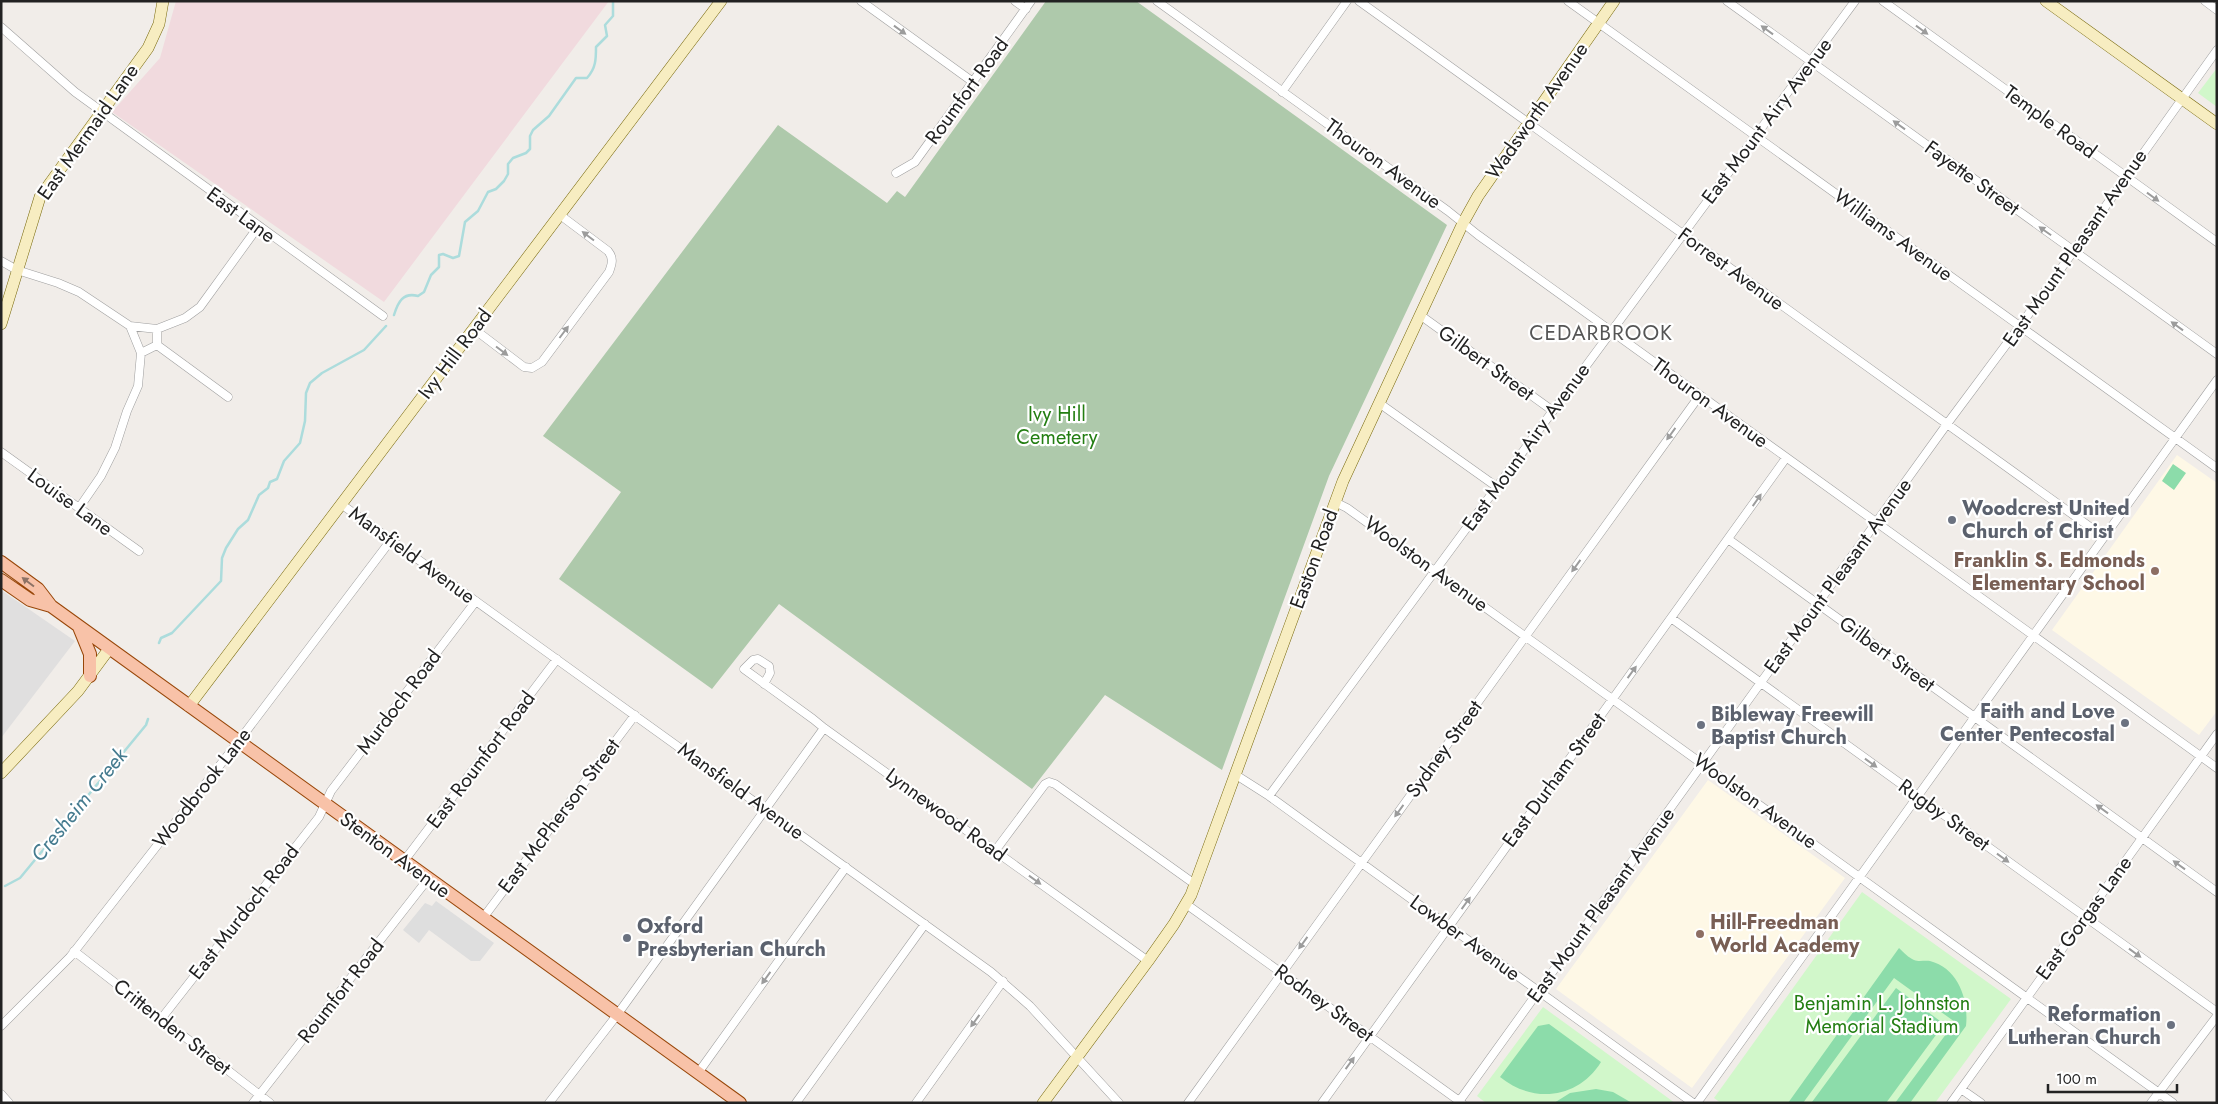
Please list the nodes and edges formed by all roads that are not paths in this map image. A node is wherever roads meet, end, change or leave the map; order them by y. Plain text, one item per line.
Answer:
1 (164, 1) edge
2 (721, 1) edge
3 (860, 1) edge
4 (1016, 1) edge
5 (1031, 1) edge
6 (1156, 1) edge
7 (1347, 1) edge
8 (1359, 1) edge
9 (1568, 1) edge
10 (1614, 1) edge
11 (1727, 1) edge
12 (1855, 1) edge
13 (1883, 1) edge
14 (2046, 1) edge
15 (2205, 1) edge
16 (1026, 9) junction
17 (2217, 10) edge
18 (1599, 23) junction
19 (1, 27) edge
20 (2217, 50) edge
21 (1811, 62) junction
22 (973, 82) junction
23 (1282, 92) junction
24 (2182, 98) junction
25 (102, 111) junction
26 (1528, 123) junction
27 (2217, 124) edge
28 (1756, 136) junction
29 (896, 173) dead end
30 (2125, 176) junction
31 (560, 215) junction
32 (1463, 223) junction
33 (258, 227) junction
34 (1683, 235) junction
35 (2217, 242) edge
36 (2072, 250) junction
37 (1, 261) edge
38 (17, 270) junction
39 (1420, 315) junction
40 (382, 316) dead end
41 (1, 324) edge
42 (130, 326) junction
43 (2020, 326) junction
44 (157, 329) junction
45 (474, 329) junction
46 (1611, 331) junction
47 (157, 345) junction
48 (140, 353) junction
49 (2217, 354) edge
50 (2217, 380) edge
51 (1700, 395) junction
52 (228, 398) dead end
53 (1379, 403) junction
54 (1553, 411) junction
55 (1947, 424) junction
56 (2175, 438) junction
57 (1, 452) edge
58 (1786, 458) junction
59 (2217, 468) edge
60 (1497, 487) junction
61 (1335, 502) junction
62 (341, 504) junction
63 (78, 508) junction
64 (1876, 522) junction
65 (2104, 537) junction
66 (1728, 539) junction
67 (391, 540) junction
68 (139, 551) dead end
69 (1, 562) edge
70 (1435, 571) junction
71 (1, 580) edge
72 (476, 601) junction
73 (1817, 604) junction
74 (50, 606) junction
75 (1671, 618) junction
76 (79, 627) junction
77 (2033, 635) junction
78 (1525, 636) junction
79 (109, 649) junction
80 (557, 659) junction
81 (90, 676) junction
82 (1760, 683) junction
83 (764, 684) junction
84 (1613, 699) junction
85 (189, 706) junction
86 (634, 715) junction
87 (1974, 717) junction
88 (824, 728) junction
89 (2217, 734) edge
90 (238, 742) junction
91 (2201, 756) junction
92 (1702, 764) junction
93 (2217, 768) edge
94 (1, 773) edge
95 (1236, 775) junction
96 (1269, 796) junction
97 (1917, 796) junction
98 (325, 804) junction
99 (766, 810) junction
100 (2142, 838) junction
101 (995, 851) junction
102 (404, 861) junction
103 (1361, 863) junction
104 (846, 867) junction
105 (1859, 876) junction
106 (428, 879) junction
107 (1196, 885) junction
108 (2217, 892) edge
109 (1186, 904) junction
110 (2085, 917) junction
111 (483, 918) junction
112 (925, 924) junction
113 (1450, 926) junction
114 (74, 951) junction
115 (1148, 961) junction
116 (1282, 972) junction
117 (1003, 981) junction
118 (1539, 991) junction
119 (2027, 997) junction
120 (2217, 1014) edge
121 (617, 1015) junction
122 (161, 1019) junction
123 (1, 1026) edge
124 (1370, 1036) junction
125 (1077, 1058) junction
126 (698, 1073) junction
127 (1962, 1088) junction
128 (2159, 1093) junction
129 (1, 1094) edge
130 (259, 1095) junction
131 (1460, 1102) edge
132 (9, 1103) edge
133 (253, 1103) edge
134 (270, 1103) edge
135 (549, 1103) edge
136 (740, 1103) edge
137 (796, 1103) edge
138 (916, 1103) edge
139 (1044, 1103) edge
140 (1119, 1103) edge
141 (1188, 1103) edge
142 (1322, 1103) edge
143 (1695, 1103) edge
144 (1951, 1103) edge
145 (1981, 1103) edge
146 (2151, 1103) edge
147 (2173, 1103) edge

1 - 25 main road, East Mermaid Lane
2 - 31 main road, Ivy Hill Road
3 -> 22 street
4 - 16 street
5 - 16 street, Roumfort Road
6 - 23 street, Thouron Avenue
7 - 23 street
8 - 26 street, Forrest Avenue
9 - 18 street, Williams Avenue
10 - 18 main road, Wadsworth Avenue
21 -> 11 street, Fayette Street
12 - 21 street, East Mount Airy Avenue
13 -> 30 street, Temple Road
14 - 24 main road
15 - 17 street
16 - 22 street, Roumfort Road
18 - 26 main road, Wadsworth Avenue
18 - 28 street, Williams Avenue
19 - 25 street, East Lane
20 - 24 street, East Mount Pleasant Avenue
21 - 28 street, East Mount Airy Avenue
36 -> 21 street, Fayette Street
22 - 29 street, Roumfort Road
23 - 32 street, Thouron Avenue
24 - 27 main road
24 - 30 street, East Mount Pleasant Avenue
25 - 33 street, East Lane
25 - 38 main road, East Mermaid Lane
26 - 32 main road, Wadsworth Avenue
26 - 34 street, Forrest Avenue
28 - 34 street, East Mount Airy Avenue
28 - 43 street, Williams Avenue
30 -> 35 street, Temple Road
30 - 36 street, East Mount Pleasant Avenue
31 - 45 main road, Ivy Hill Road
45 -> 31 street
32 - 39 main road, Easton Road
32 - 46 street, Thouron Avenue
33 - 40 street, East Lane
33 - 44 street
34 - 46 street, East Mount Airy Avenue
34 - 55 street, Forrest Avenue
36 - 43 street, East Mount Pleasant Avenue
49 -> 36 street, Fayette Street
37 - 38 street
38 - 41 main road, East Mermaid Lane
38 - 42 street
39 - 53 main road, Easton Road
39 - 54 street, Gilbert Street
42 - 44 street
42 - 48 street
43 - 55 street, East Mount Pleasant Avenue
43 - 56 street, Williams Avenue
44 - 47 street
45 - 62 main road, Ivy Hill Road
46 - 51 street, Thouron Avenue
46 - 54 street, East Mount Airy Avenue
47 - 48 street
47 - 52 street
48 - 63 street
50 - 56 street
51 - 58 street, Thouron Avenue
51 -> 78 street, Sydney Street
53 - 60 street
53 - 61 main road, Easton Road
54 - 60 street, East Mount Airy Avenue
55 - 64 street, East Mount Pleasant Avenue
55 - 65 street, Forrest Avenue
56 - 59 street, Williams Avenue
56 - 65 street
57 - 63 street, Louise Lane
58 - 64 street, Thouron Avenue
66 -> 58 street, East Durham Street
60 - 70 street, East Mount Airy Avenue
61 - 70 street, Woolston Avenue
61 - 95 main road, Easton Road
62 - 67 street, Mansfield Avenue
62 - 85 main road, Ivy Hill Road
63 - 68 street, Louise Lane
64 - 73 street, East Mount Pleasant Avenue
64 - 77 street, Thouron Avenue
65 - 77 street
66 - 73 street, Gilbert Street
66 - 75 street, East Durham Street
67 - 72 street, Mansfield Avenue
67 - 90 street, Woodbrook Lane
74 -> 69 main road, Stenton Avenue
70 - 78 street, Woolston Avenue
70 - 96 street, East Mount Airy Avenue
71 - 74 main road, Stenton Avenue
72 - 80 street, Mansfield Avenue
72 - 98 street, Murdoch Road
73 - 82 street, East Mount Pleasant Avenue
73 - 87 street, Gilbert Street
74 - 76 main road, Stenton Avenue
75 - 82 street, Rugby Street
84 -> 75 street, East Durham Street
76 - 79 main road, Stenton Avenue
76 - 81 main road
77 - 87 street
77 - 91 street, Thouron Avenue
78 - 84 street, Woolston Avenue
78 -> 103 street, Sydney Street
79 - 81 main road
79 - 85 main road, Stenton Avenue
80 - 86 street, Mansfield Avenue
80 - 102 street, East Roumfort Road
81 - 94 main road
82 - 92 street, East Mount Pleasant Avenue
82 -> 97 street, Rugby Street
83 - 83 street, Lynnewood Road
83 - 88 street, Lynnewood Road
84 - 92 street, Woolston Avenue
113 -> 84 street, East Durham Street
85 - 90 main road, Stenton Avenue
86 - 99 street, Mansfield Avenue
86 - 111 street, East McPherson Street
87 - 97 street
100 -> 87 street, Gilbert Street
88 - 99 street
88 - 101 street, Lynnewood Road
89 - 91 street, East Gorgas Lane
90 - 98 main road, Stenton Avenue
90 - 114 street, Woodbrook Lane
91 - 93 street, Thouron Avenue
91 - 100 street, East Gorgas Lane
92 - 105 street, Woolston Avenue
92 - 118 street, East Mount Pleasant Avenue
95 - 96 street, Lowber Avenue
95 - 107 main road, Easton Road
96 - 103 street, Lowber Avenue
97 - 105 street
97 -> 110 street, Rugby Street
98 - 102 main road, Stenton Avenue
98 - 122 street, East Murdoch Road
99 - 104 street, Mansfield Avenue
99 - 121 street
108 -> 100 street, Gilbert Street
100 - 110 street, East Gorgas Lane
101 - 107 street
101 -> 115 street, Lynnewood Road
102 - 106 main road, Stenton Avenue
103 - 113 street, Lowber Avenue
103 -> 116 street, Sydney Street
104 - 112 street, Mansfield Avenue
104 -> 126 street
105 - 119 street, Woolston Avenue
105 - 143 street
106 - 111 main road, Stenton Avenue
106 - 130 street, Roumfort Road
107 - 109 main road, Easton Road
109 - 115 main road
109 - 116 street, Rodney Street
110 - 119 street, East Gorgas Lane
110 -> 120 street, Rugby Street
111 - 121 main road, Stenton Avenue
112 - 117 street, Mansfield Avenue
112 - 137 street
113 - 118 street, Lowber Avenue
113 - 124 street, East Durham Street
114 - 122 street, Crittenden Street
114 - 123 street, Woodbrook Lane
115 - 125 main road
116 - 124 street, Rodney Street
116 - 141 street, Sydney Street
117 - 125 street, Mansfield Avenue
117 -> 138 street
118 - 131 street, East Mount Pleasant Avenue
118 - 143 street, Lowber Avenue
119 - 127 street, East Gorgas Lane
119 - 128 street, Woolston Avenue
120 - 128 street
121 - 126 main road, Stenton Avenue
121 - 135 street
122 - 130 street, Crittenden Street
124 - 131 street, Rodney Street
142 -> 124 street, East Durham Street
125 - 139 main road
125 - 140 street, Mansfield Avenue
126 - 136 main road, Stenton Avenue
127 - 144 street, East Gorgas Lane
127 - 145 street
128 - 146 street
128 - 147 street, Woolston Avenue
129 - 132 street
130 - 133 street, Roumfort Road
130 - 134 street, Crittenden Street

